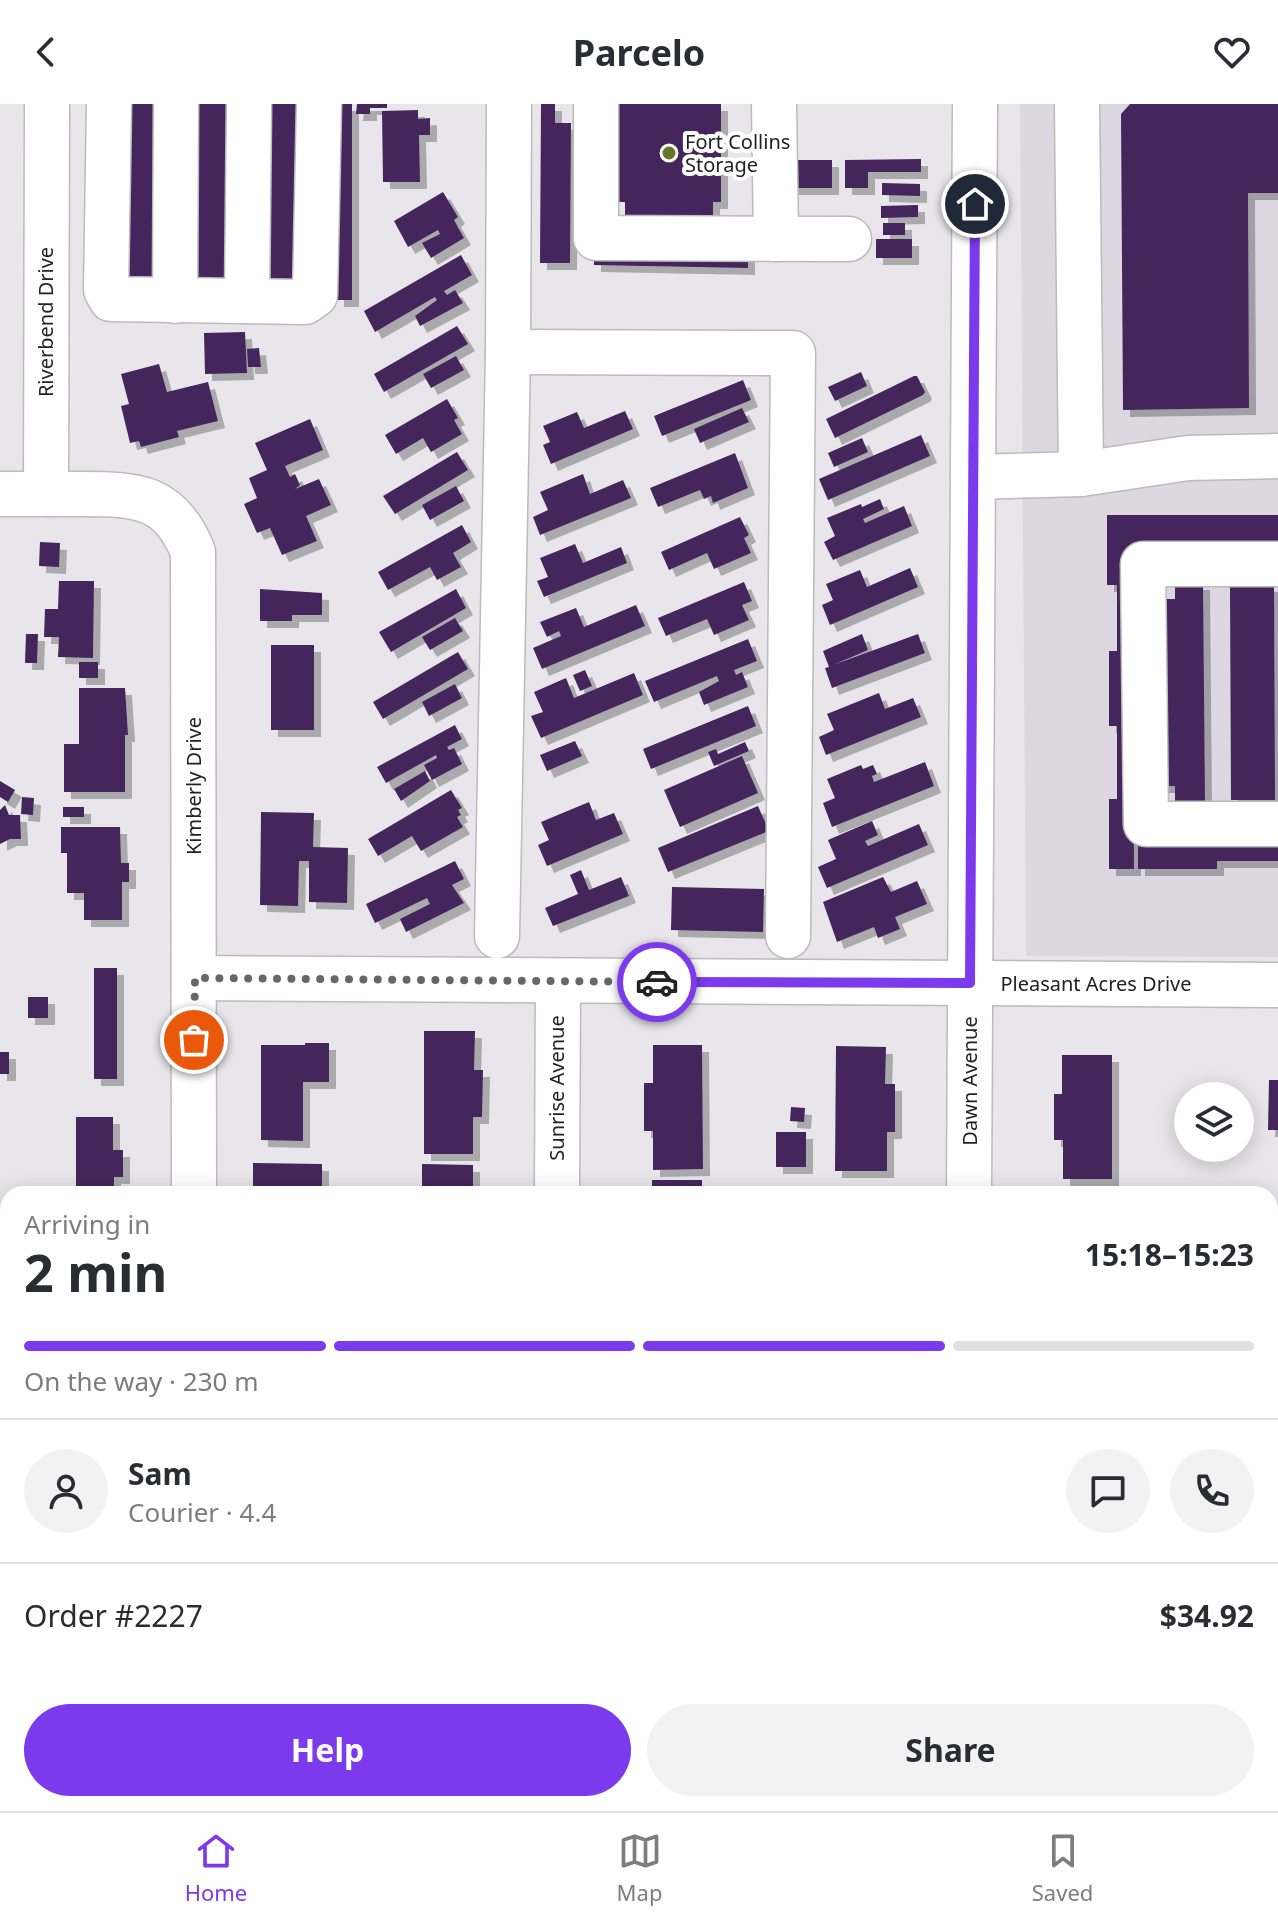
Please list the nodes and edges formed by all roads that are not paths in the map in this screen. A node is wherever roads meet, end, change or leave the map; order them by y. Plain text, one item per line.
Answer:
1 (47, 104) edge
2 (109, 104) edge
3 (176, 104) edge
4 (249, 104) edge
5 (319, 104) edge
6 (509, 104) edge
7 (596, 104) edge
8 (774, 104) edge
9 (975, 104) edge
10 (1077, 104) edge
11 (776, 239) junction
12 (849, 239) dead end
13 (175, 301) junction
14 (247, 301) junction
15 (508, 352) junction
16 (1278, 456) edge
17 (1081, 474) junction
18 (973, 477) junction
19 (0, 494) edge
20 (46, 494) junction
21 (1278, 564) edge
22 (1278, 824) edge
23 (497, 936) dead end
24 (788, 936) dead end
25 (195, 978) junction
26 (558, 981) junction
27 (970, 983) junction
28 (1278, 985) edge
29 (194, 1186) edge
30 (557, 1186) edge
31 (969, 1186) edge

1 - 20 street, Riverbend Drive
2 - 13 street
3 - 13 street
4 - 14 street
5 - 14 street
6 - 15 street
7 - 11 street
8 - 11 street
9 - 18 street, Dawn Avenue
10 - 17 street
11 - 12 street
13 - 14 street
15 - 23 street
15 - 24 street
16 - 17 street
17 - 18 street
18 - 27 street, Dawn Avenue
19 - 20 street
20 - 25 street, Kimberly Drive
21 - 22 street
25 - 26 street, Pleasant Acres Drive
25 - 29 street, Kimberly Drive
26 - 27 street, Pleasant Acres Drive
26 - 30 street, Sunrise Avenue
27 - 28 street, Pleasant Acres Drive
27 - 31 street, Dawn Avenue

